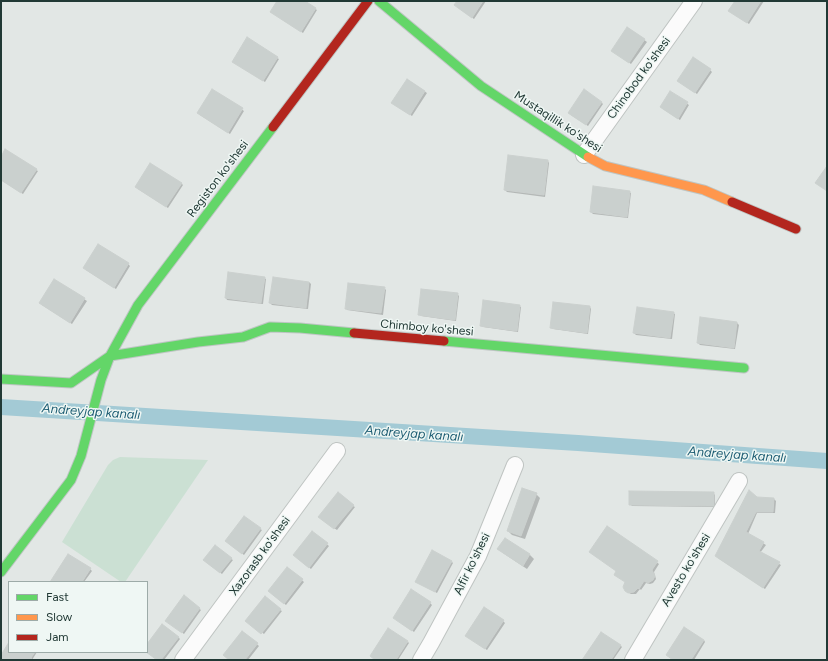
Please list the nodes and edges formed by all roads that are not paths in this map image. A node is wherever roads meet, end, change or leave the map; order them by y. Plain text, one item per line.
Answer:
1 (368, 1) edge
2 (379, 1) edge
3 (694, 1) edge
4 (584, 155) junction
5 (796, 229) dead end
6 (110, 356) junction
7 (744, 368) dead end
8 (1, 379) edge
9 (337, 451) dead end
10 (515, 465) dead end
11 (739, 481) dead end
12 (1, 572) edge
13 (183, 660) edge
14 (421, 660) edge
15 (632, 660) edge

1 - 6 street, Registon ko'shesi
2 - 4 street, Mustaqillik ko'shesi
3 - 4 street, Chinobod ko'shesi
4 - 5 street, Mustaqillik ko'shesi
6 - 7 street, Chimboy ko'shesi
6 - 8 street
6 - 12 street, Registon ko'shesi
9 - 13 street, Xazorasb ko'shesi
10 - 14 street, Alfir ko'shesi
11 - 15 street, Avesto ko'shesi

